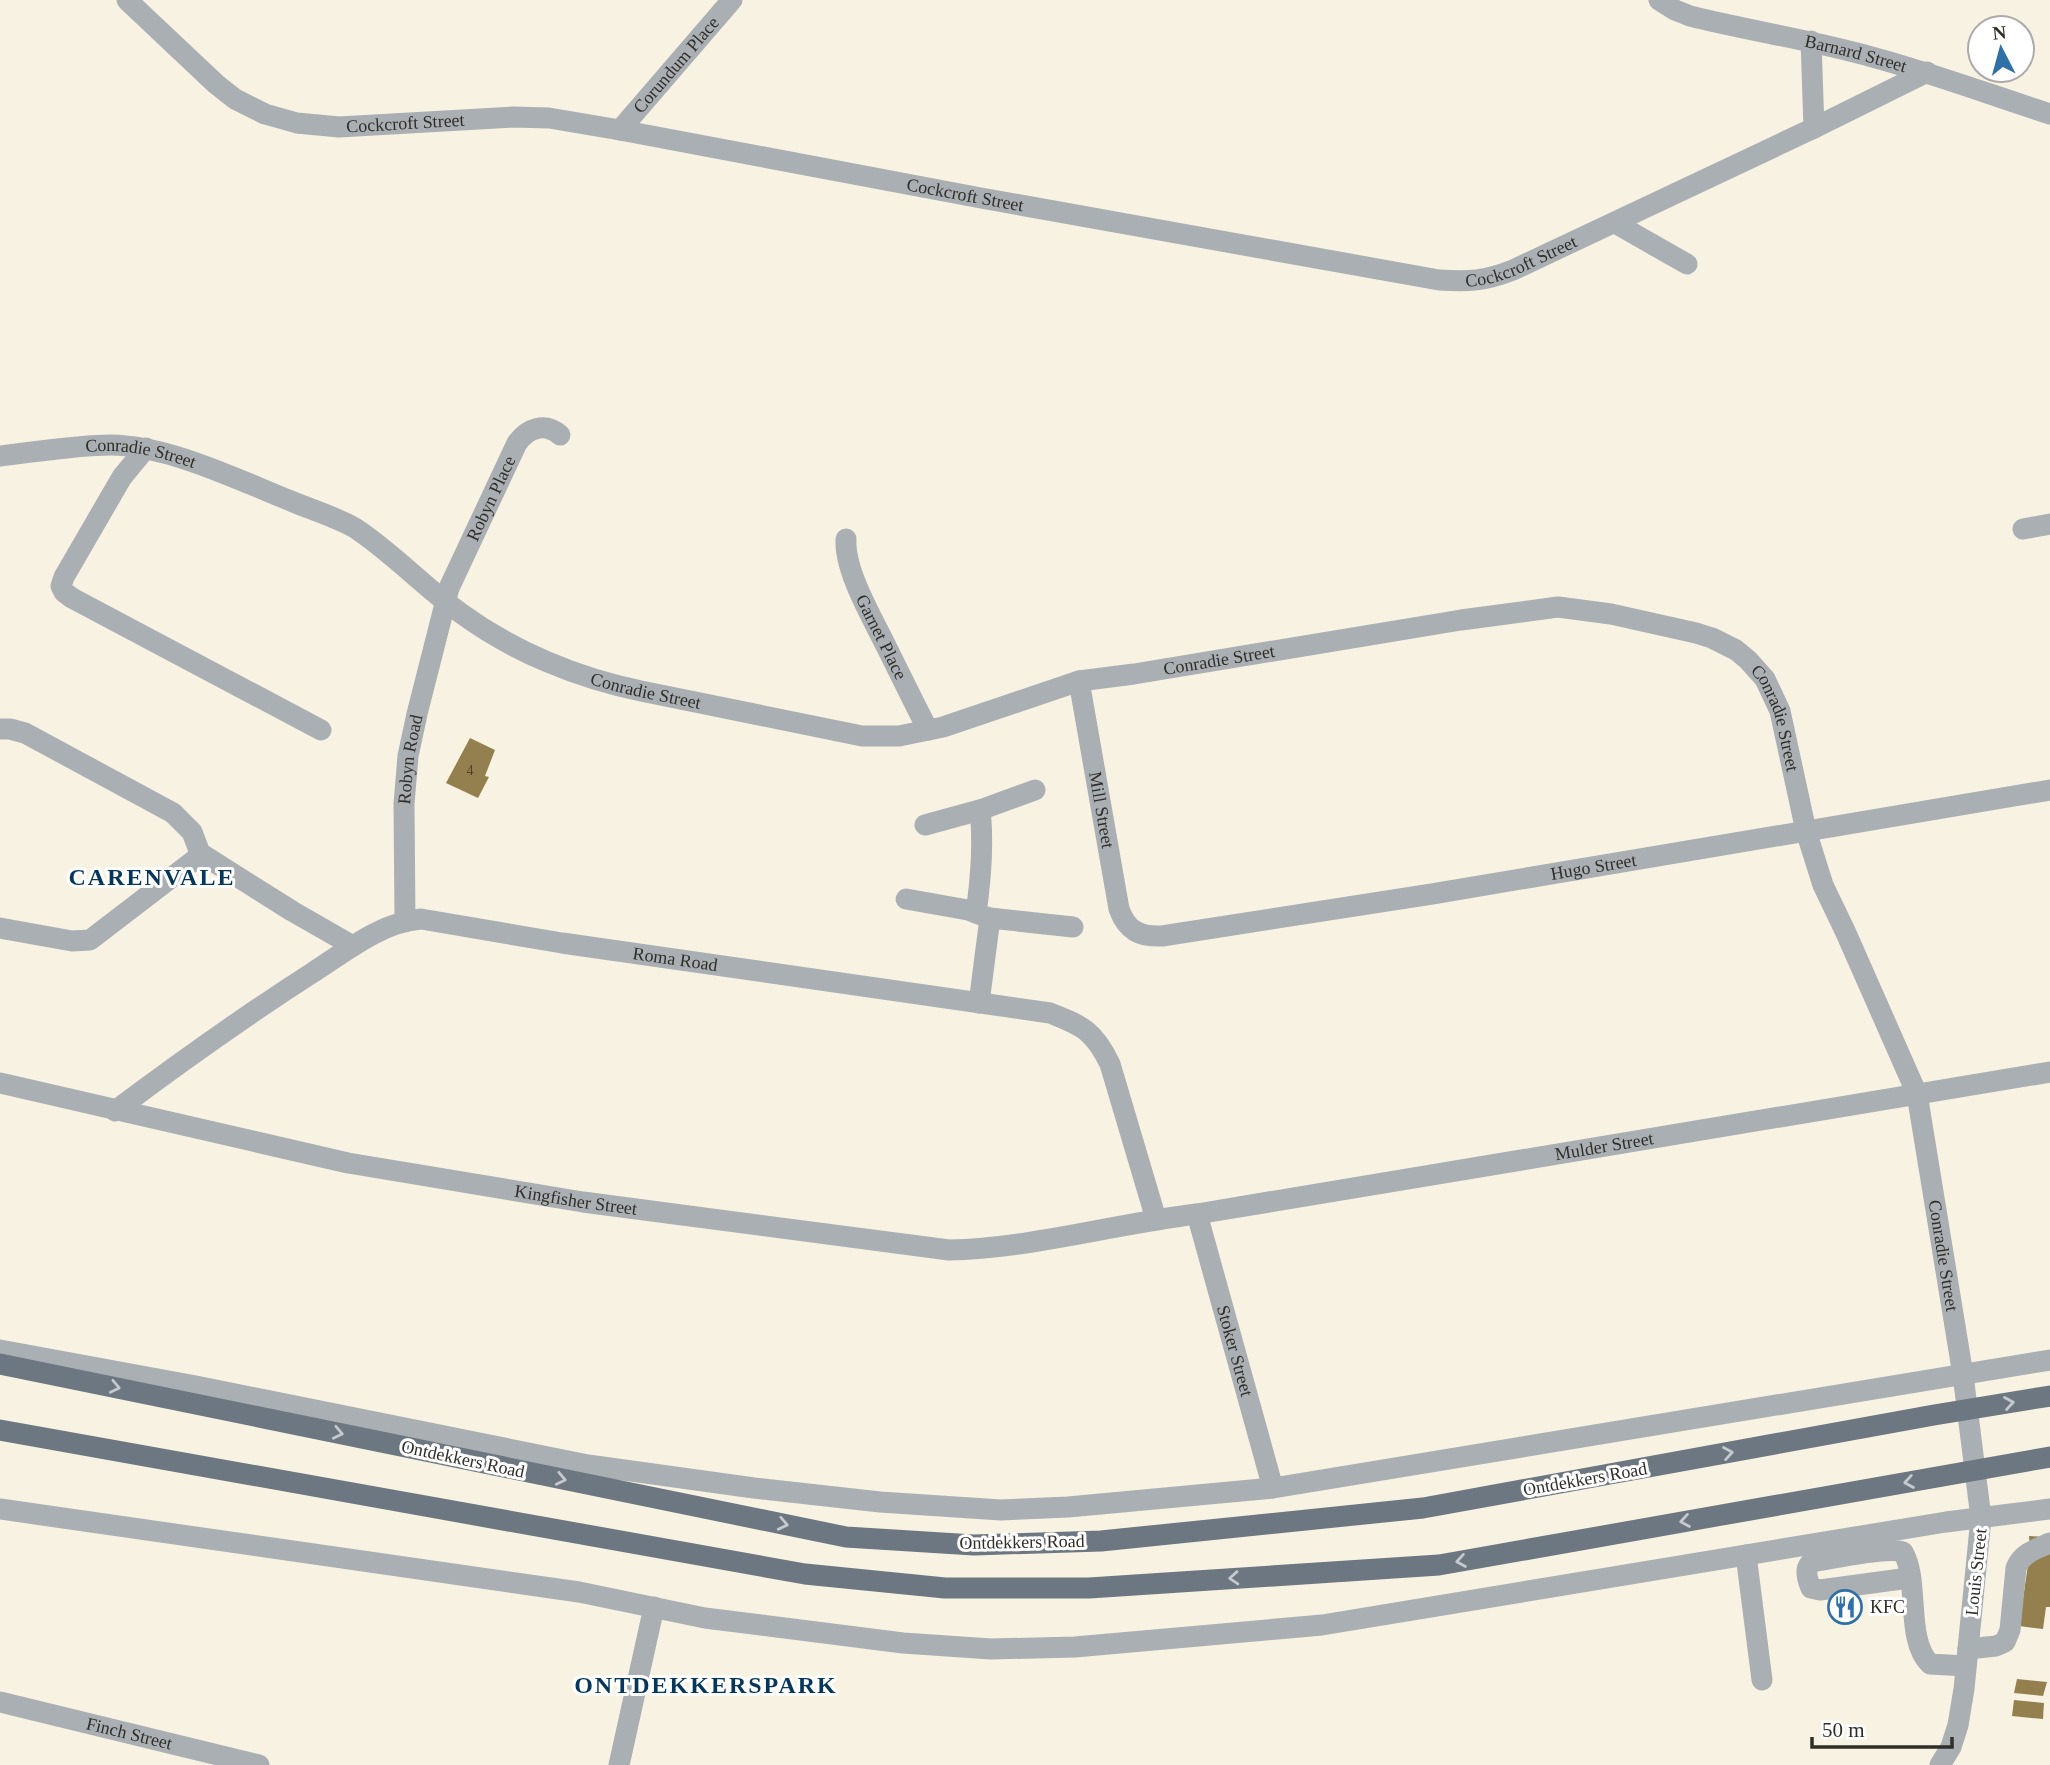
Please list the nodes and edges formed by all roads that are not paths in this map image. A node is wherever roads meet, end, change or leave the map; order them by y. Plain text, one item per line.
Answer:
1 (127, 0) edge
2 (732, 0) edge
3 (1659, 0) edge
4 (1811, 41) junction
5 (1927, 72) junction
6 (2050, 114) edge
7 (1814, 128) junction
8 (620, 130) junction
9 (1615, 223) junction
10 (1687, 264) dead end
11 (560, 435) dead end
12 (146, 448) junction
13 (0, 456) edge
14 (2050, 524) edge
15 (2023, 529) dead end
16 (846, 538) dead end
17 (446, 601) junction
18 (1079, 681) junction
19 (0, 729) edge
20 (321, 730) dead end
21 (928, 730) junction
22 (1035, 790) dead end
23 (2050, 790) edge
24 (980, 810) junction
25 (925, 825) dead end
26 (1806, 831) junction
27 (200, 853) junction
28 (906, 899) dead end
29 (983, 915) junction
30 (405, 920) junction
31 (1073, 927) dead end
32 (0, 928) edge
33 (1138, 933) joint
34 (353, 946) junction
35 (979, 1003) junction
36 (2050, 1072) edge
37 (0, 1083) edge
38 (1917, 1094) junction
39 (115, 1111) junction
40 (1197, 1214) junction
41 (1156, 1219) junction
42 (0, 1350) edge
43 (2050, 1360) edge
44 (0, 1364) edge
45 (1963, 1375) junction
46 (2050, 1396) edge
47 (1968, 1409) junction
48 (0, 1430) edge
49 (2050, 1457) edge
50 (1976, 1470) junction
51 (1273, 1488) junction
52 (0, 1509) edge
53 (2050, 1509) edge
54 (1981, 1518) junction
55 (2050, 1543) edge
56 (1746, 1555) junction
57 (1909, 1578) dead end
58 (1976, 1578) junction
59 (2014, 1581) junction
60 (654, 1607) junction
61 (1967, 1657) junction
62 (1762, 1679) dead end
63 (0, 1702) edge
64 (259, 1765) edge
65 (619, 1765) edge
66 (1940, 1765) edge

1 - 8 street, Cockcroft Street
2 - 8 street, Corundum Place
3 - 4 street, Barnard Street
4 - 5 street, Barnard Street
4 - 7 street
5 - 6 street, Barnard Street
5 - 7 street, Cockcroft Street
7 - 9 street, Cockcroft Street
8 - 9 street, Cockcroft Street
9 - 10 street
11 - 17 street, Robyn Place
12 - 13 street, Conradie Street
12 - 17 street, Conradie Street
12 - 20 street
14 - 15 street
16 - 21 street, Garnet Place
17 - 21 street, Conradie Street
17 - 30 street, Robyn Road
18 - 21 street, Conradie Street
18 - 26 street, Conradie Street
18 - 33 street, Mill Street
19 - 27 street
22 - 24 street
23 - 26 street, Hugo Street
24 - 25 street
24 - 29 street
26 - 33 street, Hugo Street
26 - 38 street, Conradie Street
27 - 32 street
27 - 34 street
28 - 29 street
29 - 31 street
29 - 35 street
30 - 34 street
30 - 35 street, Roma Road
34 - 39 street
35 - 41 street, Roma Road
36 - 38 street, Mulder Street
37 - 39 street, Kingfisher Street
38 - 40 street, Mulder Street
38 - 45 street, Conradie Street
39 - 41 street, Kingfisher Street
40 - 41 street, Mulder Street
40 - 51 street, Stoker Street
42 - 51 street, Ontdekkers Road
43 - 45 street, Ontdekkers Road
44 -> 47 main road, Ontdekkers Road
45 - 47 street, Louis Street
45 - 51 street, Ontdekkers Road
47 -> 46 main road, Ontdekkers Road
47 - 50 street, Louis Street
50 -> 48 main road
49 - 50 main road
50 - 54 street, Louis Street
52 - 60 street
53 - 54 street
54 - 56 street
54 - 58 street, Louis Street
55 - 59 street
56 - 60 street
56 - 62 street
57 - 61 street
58 - 59 street
58 - 61 street, Louis Street
59 - 61 street
60 - 65 street
61 - 66 street, Louis Street
63 - 64 street, Finch Street

